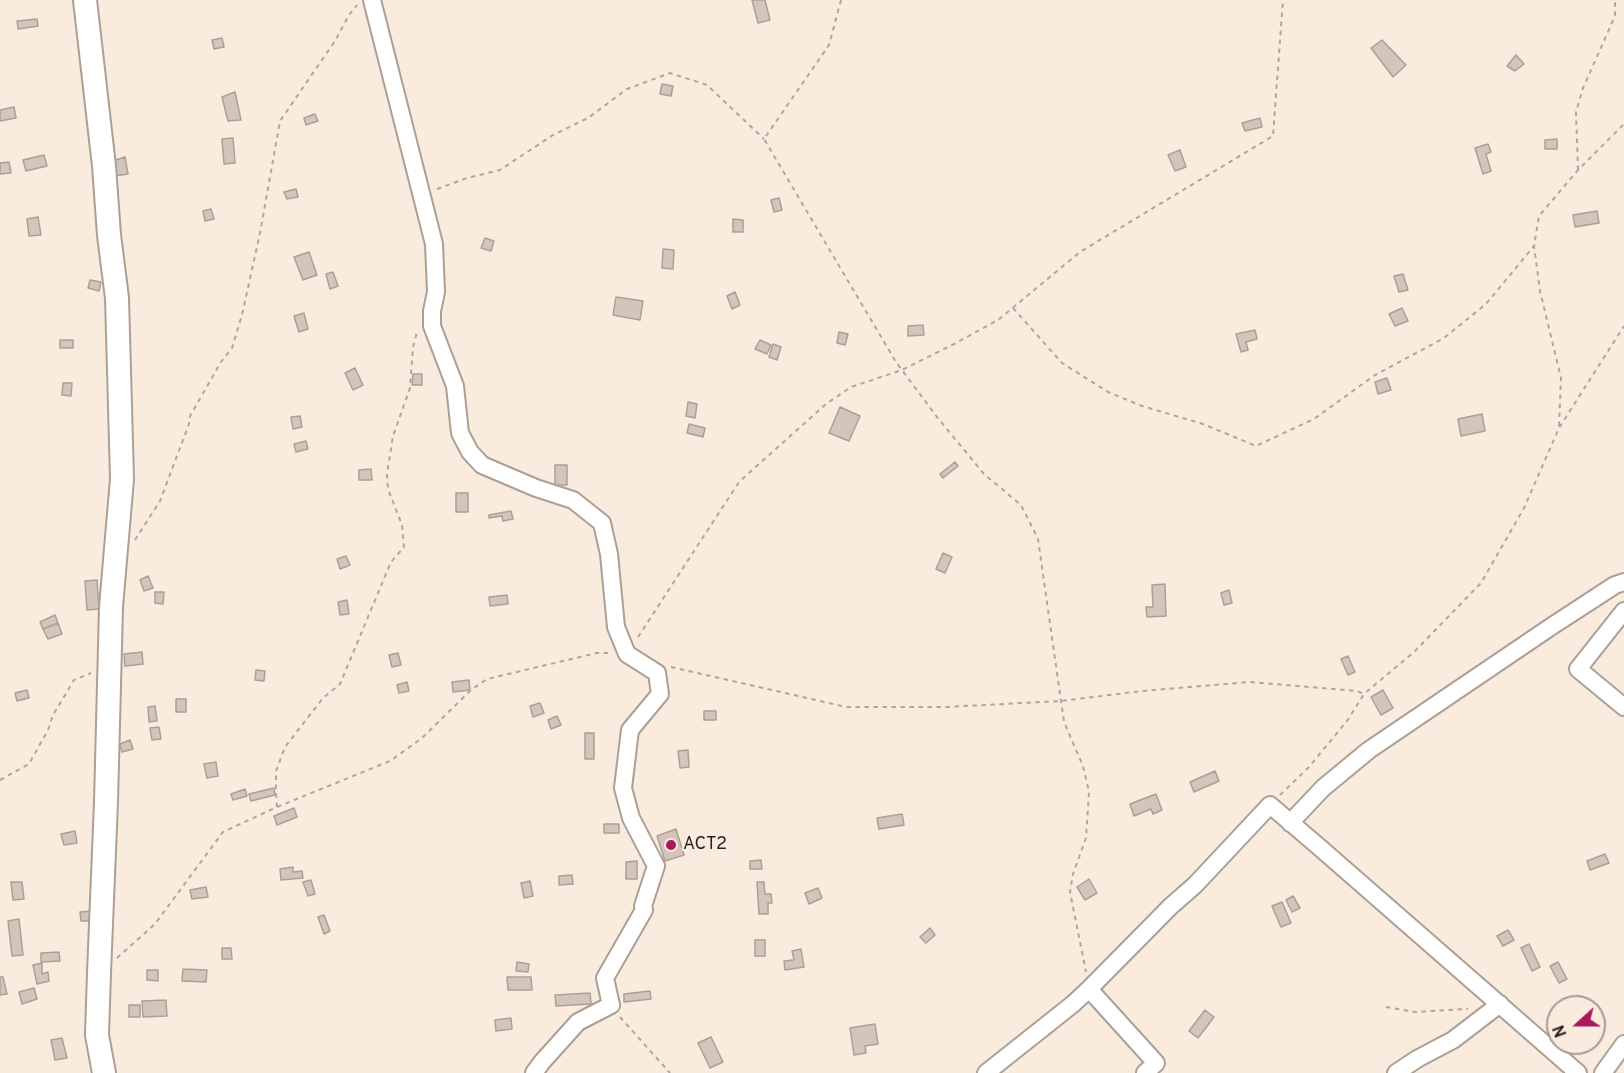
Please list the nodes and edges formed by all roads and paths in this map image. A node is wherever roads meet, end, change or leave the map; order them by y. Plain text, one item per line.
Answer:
1 (85, 0) edge
2 (360, 0) edge
3 (372, 0) edge
4 (842, 0) edge
5 (1283, 0) edge
6 (1615, 0) edge
7 (1624, 124) edge
8 (764, 139) junction
9 (1578, 170) junction
10 (422, 194) junction
11 (1534, 246) junction
12 (1013, 308) junction
13 (419, 326) dead end
14 (1624, 326) edge
15 (902, 370) junction
16 (1559, 428) junction
17 (134, 542) dead end
18 (1624, 582) edge
19 (1624, 611) edge
20 (627, 654) junction
21 (110, 665) junction
22 (667, 666) dead end
23 (1364, 694) junction
24 (1061, 701) junction
25 (1624, 707) edge
26 (0, 780) edge
27 (1270, 806) junction
28 (277, 807) junction
29 (1290, 823) junction
30 (99, 973) junction
31 (1089, 989) junction
32 (1500, 1004) junction
33 (610, 1005) junction
34 (1386, 1007) dead end
35 (1468, 1009) dead end
36 (1624, 1044) edge
37 (104, 1073) edge
38 (534, 1073) edge
39 (670, 1073) edge
40 (986, 1073) edge
41 (1145, 1073) edge
42 (1396, 1073) edge
43 (1578, 1073) edge
44 (1603, 1073) edge

1 - 21 main road
2 - 17 path
3 - 10 street
4 - 8 path
5 - 12 path
6 - 9 path
7 - 9 path
8 - 10 path
8 - 15 path
9 - 11 path
10 - 20 street
11 - 12 path
11 - 16 path
12 - 15 path
13 - 28 path
14 - 16 path
15 - 20 path
15 - 24 path
16 - 23 path
18 - 29 street
19 - 25 street
20 - 28 path
20 - 33 street
21 - 26 path
21 - 30 main road
22 - 24 path
23 - 24 path
23 - 27 path
24 - 31 path
27 - 29 street
27 - 31 street
28 - 30 path
29 - 32 street
30 - 37 main road
31 - 40 street
31 - 41 street
32 - 42 street
32 - 43 street
33 - 38 street
33 - 39 path
34 - 35 path
36 - 44 street

